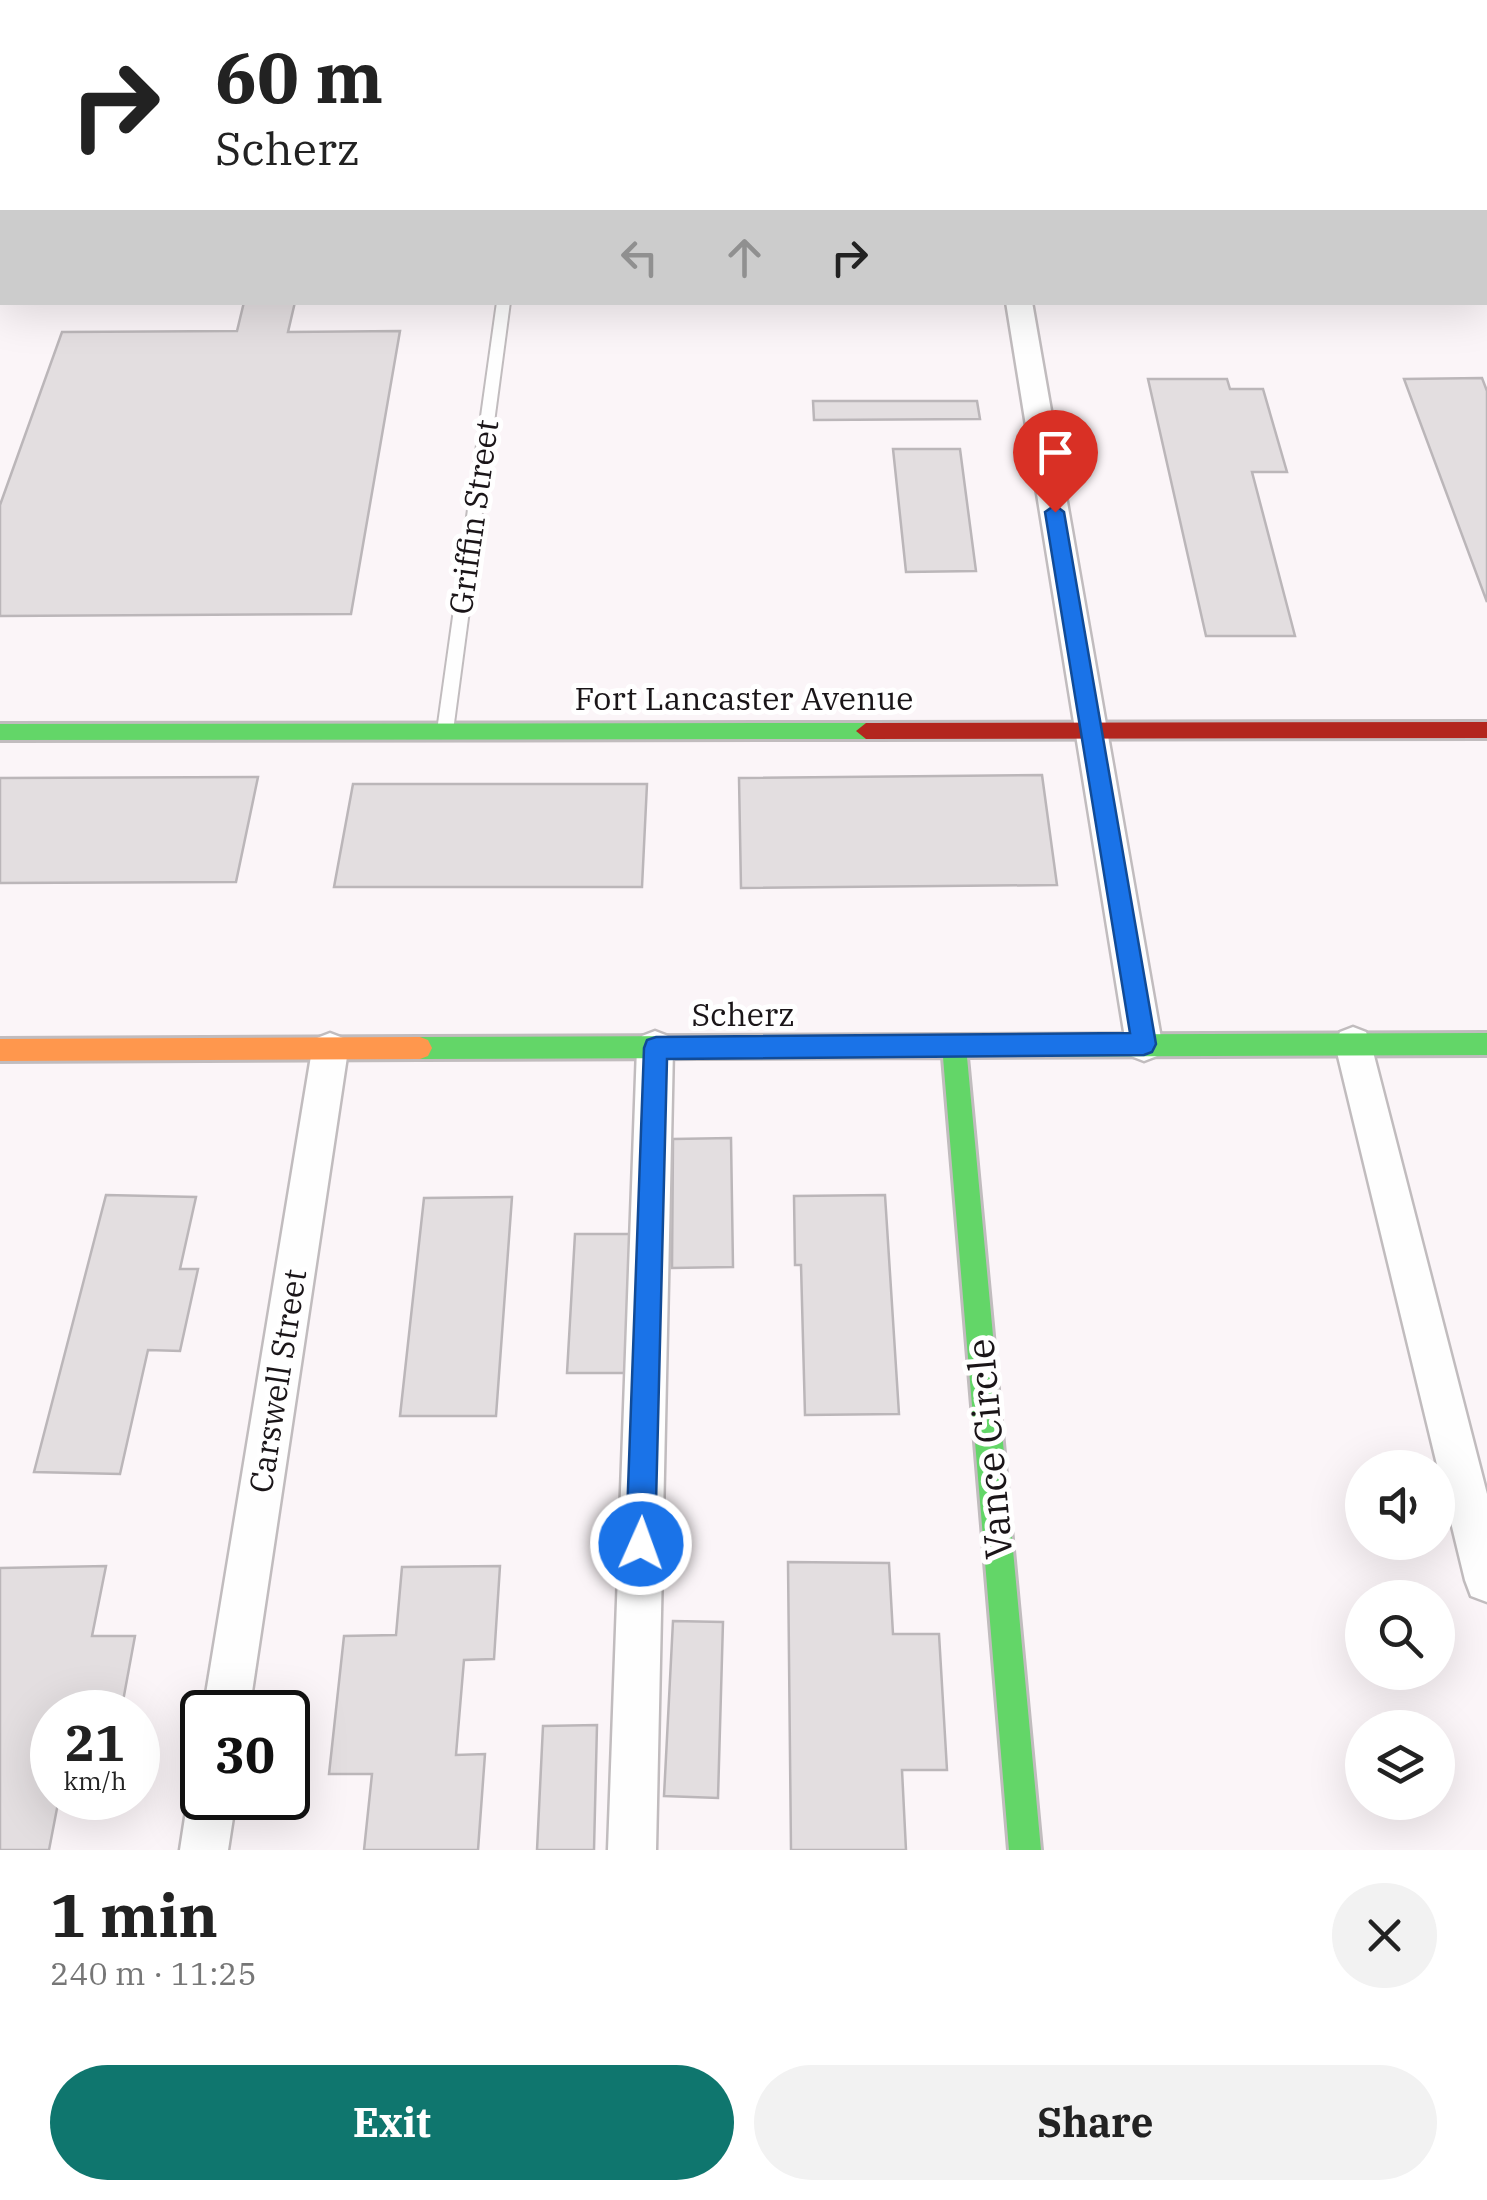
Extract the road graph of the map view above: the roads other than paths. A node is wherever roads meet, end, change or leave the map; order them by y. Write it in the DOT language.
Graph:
graph roads {
  1 [pos="504,305"];
  2 [pos="1020,305"];
  3 [pos="1487,730"];
  4 [pos="445,731"];
  5 [pos="0,732"];
  6 [pos="1093,732"];
  7 [pos="1144,1044"];
  8 [pos="1353,1044"];
  9 [pos="1487,1044"];
  10 [pos="954,1047"];
  11 [pos="656,1048"];
  12 [pos="0,1050"];
  13 [pos="330,1050"];
  14 [pos="1487,1580"];
  15 [pos="229,1690"];
  16 [pos="209,1820"];
  17 [pos="204,1850"];
  18 [pos="632,1850"];
  19 [pos="1025,1850"];
  1 -- 4 [label="lane, Griffin Street"];
  2 -- 6 [label="street"];
  3 -- 6 [label="street, Fort Lancaster Avenue"];
  4 -- 5 [label="street, Fort Lancaster Avenue"];
  4 -- 6 [label="street, Fort Lancaster Avenue"];
  6 -- 7 [label="street"];
  7 -- 8 [label="street, Scherz"];
  7 -- 10 [label="street, Scherz"];
  8 -- 9 [label="street, Scherz"];
  8 -- 14 [label="street"];
  10 -- 11 [label="street, Scherz"];
  10 -- 19 [label="street, Vance Circle"];
  11 -- 13 [label="street, Scherz"];
  11 -- 18 [label="street"];
  12 -- 13 [label="street, Scherz"];
  13 -- 15 [label="street, Carswell Street"];
  16 -- 17 [label="street"];
}
